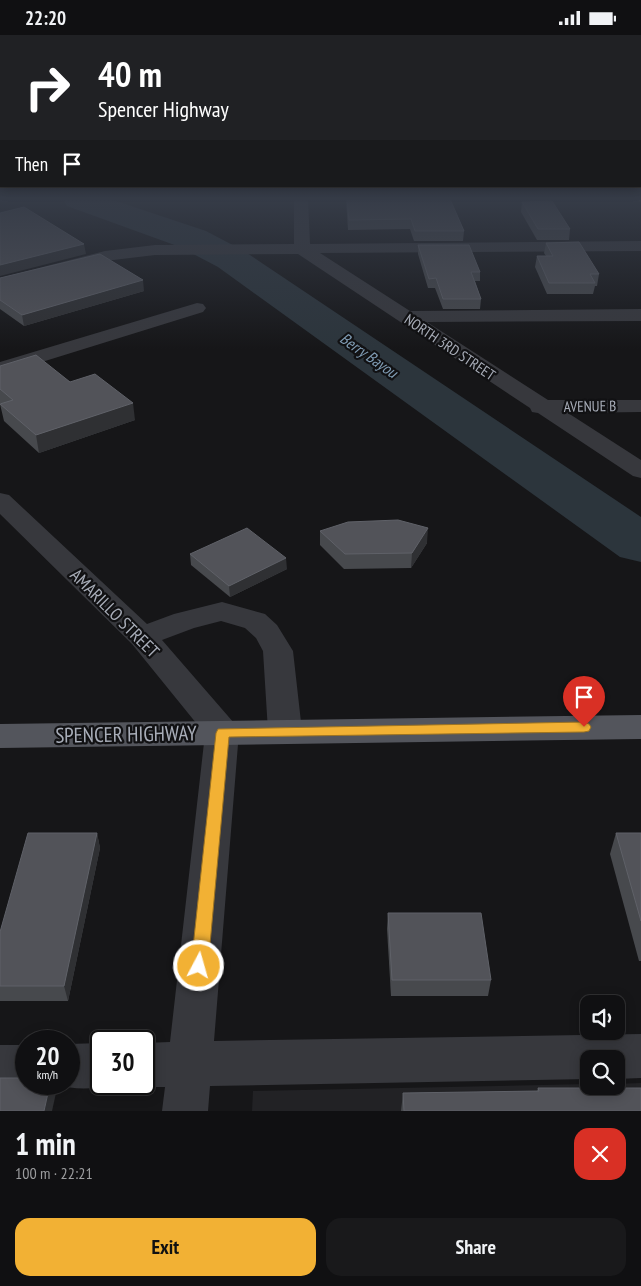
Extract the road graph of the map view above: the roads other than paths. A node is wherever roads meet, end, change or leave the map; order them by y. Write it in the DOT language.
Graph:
graph roads {
  1 [pos="257,249"];
  2 [pos="302,249"];
  3 [pos="0,283"];
  4 [pos="198,308"];
  5 [pos="641,315"];
  6 [pos="407,317"];
  7 [pos="0,369"];
  8 [pos="641,406"];
  9 [pos="540,407"];
  10 [pos="641,471"];
  11 [pos="0,500"];
  12 [pos="143,637"];
  13 [pos="641,727"];
  14 [pos="285,731"];
  15 [pos="222,733"];
  16 [pos="0,736"];
  17 [pos="641,1056"];
  18 [pos="190,1064"];
  19 [pos="155,1065"];
  20 [pos="0,1067"];
  21 [pos="15,1067"];
  22 [pos="185,1111"];
  1 -- 3 [label="street"];
  2 -- 6 [label="street, NORTH 3RD STREET"];
  4 -- 7 [label="street"];
  5 -- 6 [label="street"];
  6 -- 9 [label="street, NORTH 3RD STREET"];
  8 -- 9 [label="street, AVENUE B"];
  9 -- 10 [label="street, NORTH 3RD STREET"];
  11 -- 12 [label="street, AMARILLO STREET"];
  12 -- 14 [label="street"];
  12 -- 15 [label="street, AMARILLO STREET"];
  13 -- 14 [label="main road, SPENCER HIGHWAY"];
  14 -- 15 [label="main road, SPENCER HIGHWAY"];
  15 -- 16 [label="main road, SPENCER HIGHWAY"];
  15 -- 18 [label="street"];
  17 -- 18 [label="street"];
  18 -- 19 [label="street"];
  18 -- 22 [label="street"];
  20 -- 21 [label="street"];
}
